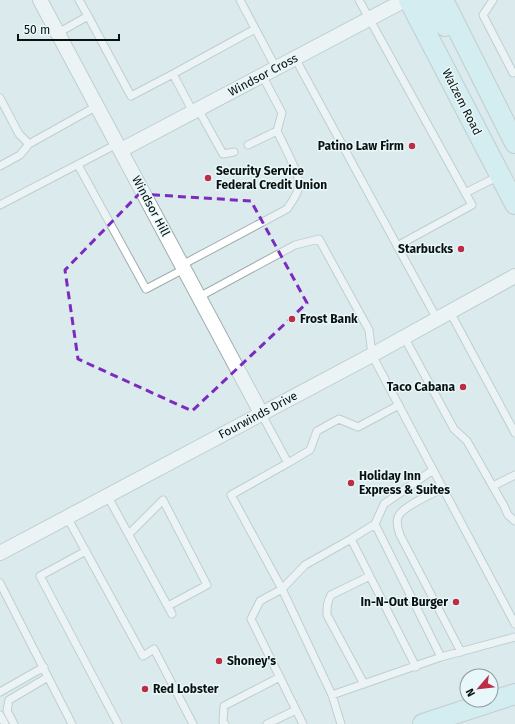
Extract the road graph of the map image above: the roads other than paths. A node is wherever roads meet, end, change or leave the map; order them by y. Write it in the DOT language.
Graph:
graph roads {
  1 [pos="40,0"];
  2 [pos="79,0"];
  3 [pos="240,0"];
  4 [pos="358,0"];
  5 [pos="405,0"];
  6 [pos="409,0"];
  7 [pos="427,0"];
  8 [pos="444,0"];
  9 [pos="493,0"];
  10 [pos="88,16"];
  11 [pos="368,19"];
  12 [pos="255,30"];
  13 [pos="58,33"];
  14 [pos="295,58"];
  15 [pos="276,68"];
  16 [pos="173,74"];
  17 [pos="514,74"];
  18 [pos="262,75"];
  19 [pos="486,83"];
  20 [pos="0,98"];
  21 [pos="97,106"];
  22 [pos="195,110"];
  23 [pos="277,131"];
  24 [pos="515,143"];
  25 [pos="29,144"];
  26 [pos="248,145"];
  27 [pos="119,147"];
  28 [pos="234,152"];
  29 [pos="78,165"];
  30 [pos="0,166"];
  31 [pos="500,175"];
  32 [pos="465,193"];
  33 [pos="515,204"];
  34 [pos="0,205"];
  35 [pos="397,246"];
  36 [pos="183,267"];
  37 [pos="515,276"];
  38 [pos="199,297"];
  39 [pos="450,312"];
  40 [pos="437,319"];
  41 [pos="404,337"];
  42 [pos="372,355"];
  43 [pos="399,405"];
  44 [pos="261,413"];
  45 [pos="515,433"];
  46 [pos="288,464"];
  47 [pos="433,470"];
  48 [pos="515,475"];
  49 [pos="493,486"];
  50 [pos="443,488"];
  51 [pos="107,495"];
  52 [pos="67,517"];
  53 [pos="515,521"];
  54 [pos="374,524"];
  55 [pos="128,534"];
  56 [pos="351,539"];
  57 [pos="1,550"];
  58 [pos="86,551"];
  59 [pos="370,576"];
  60 [pos="0,583"];
  61 [pos="282,589"];
  62 [pos="168,606"];
  63 [pos="172,614"];
  64 [pos="515,624"];
  65 [pos="515,638"];
  66 [pos="461,652"];
  67 [pos="441,658"];
  68 [pos="44,667"];
  69 [pos="416,667"];
  70 [pos="48,677"];
  71 [pos="280,677"];
  72 [pos="364,684"];
  73 [pos="0,692"];
  74 [pos="515,694"];
  75 [pos="332,695"];
  76 [pos="296,710"];
  77 [pos="0,715"];
  78 [pos="5,724"];
  79 [pos="14,724"];
  80 [pos="72,724"];
  81 [pos="118,724"];
  82 [pos="193,724"];
  83 [pos="225,724"];
  84 [pos="267,724"];
  85 [pos="303,724"];
  86 [pos="341,724"];
  87 [pos="423,724"];
  1 -- 13 [label="street, Windsor Hill"];
  2 -- 10 [label="lane"];
  3 -- 12 [label="lane"];
  4 -- 11 [label="lane"];
  5 -- 11 [label="street, Windsor Cross"];
  6 -- 31 [label="main road, Walzem Road"];
  7 -- 19 [label="main road"];
  8 -- 19 [label="main road"];
  9 -- 17 [label="lane"];
  10 -- 13 [label="lane"];
  10 -- 16 [label="lane"];
  11 -- 14 [label="street, Windsor Cross"];
  11 -- 32 [label="lane"];
  12 -- 15 [label="lane"];
  12 -- 16 [label="lane"];
  13 -- 21 [label="street, Windsor Hill"];
  14 -- 15 [label="street, Windsor Cross"];
  14 -- 35 [label="lane"];
  15 -- 18 [label="street, Windsor Cross"];
  16 -- 22 [label="lane"];
  18 -- 22 [label="street, Windsor Cross"];
  18 -- 23 [label="lane"];
  19 -- 24 [label="main road"];
  20 -- 25 [label="lane"];
  21 -- 25 [label="lane"];
  21 -- 27 [label="street, Windsor Hill"];
  22 -- 27 [label="street, Windsor Cross"];
  22 -- 28 [label="lane"];
  23 -- 26 [label="lane"];
  23 -- 36 [label="lane"];
  25 -- 30 [label="lane"];
  27 -- 29 [label="lane"];
  27 -- 36 [label="street, Windsor Hill"];
  29 -- 34 [label="lane"];
  29 -- 36 [label="lane"];
  31 -- 32 [label="lane"];
  31 -- 33 [label="main road, Walzem Road"];
  32 -- 35 [label="lane"];
  35 -- 40 [label="lane"];
  36 -- 38 [label="street, Windsor Hill"];
  37 -- 39 [label="street, Fourwinds Drive"];
  38 -- 42 [label="lane"];
  38 -- 44 [label="street, Windsor Hill"];
  39 -- 40 [label="street, Fourwinds Drive"];
  39 -- 45 [label="lane"];
  40 -- 41 [label="street, Fourwinds Drive"];
  41 -- 42 [label="street, Fourwinds Drive"];
  41 -- 49 [label="lane"];
  42 -- 43 [label="lane"];
  42 -- 44 [label="street, Fourwinds Drive"];
  43 -- 46 [label="lane"];
  43 -- 47 [label="lane"];
  44 -- 46 [label="lane"];
  44 -- 51 [label="street, Fourwinds Drive"];
  46 -- 61 [label="lane"];
  47 -- 50 [label="lane"];
  47 -- 54 [label="lane"];
  48 -- 49 [label="lane"];
  49 -- 53 [label="lane"];
  50 -- 64 [label="lane"];
  50 -- 66 [label="lane"];
  51 -- 52 [label="street, Fourwinds Drive"];
  51 -- 55 [label="lane"];
  52 -- 57 [label="street, Fourwinds Drive"];
  52 -- 58 [label="lane"];
  54 -- 56 [label="lane"];
  54 -- 67 [label="lane"];
  55 -- 62 [label="lane"];
  55 -- 62 [label="lane"];
  56 -- 59 [label="lane"];
  56 -- 61 [label="lane"];
  58 -- 81 [label="lane"];
  58 -- 82 [label="lane"];
  59 -- 69 [label="lane"];
  59 -- 72 [label="lane"];
  60 -- 68 [label="lane"];
  61 -- 71 [label="lane"];
  61 -- 75 [label="lane"];
  62 -- 63 [label="lane"];
  65 -- 66 [label="lane"];
  66 -- 67 [label="lane"];
  67 -- 69 [label="lane"];
  68 -- 70 [label="lane"];
  68 -- 73 [label="lane"];
  69 -- 72 [label="lane"];
  70 -- 79 [label="lane"];
  70 -- 80 [label="lane"];
  71 -- 76 [label="lane"];
  71 -- 83 [label="lane"];
  72 -- 75 [label="lane"];
  74 -- 87 [label="main road"];
  75 -- 86 [label="lane"];
  76 -- 84 [label="lane"];
  76 -- 85 [label="lane"];
  77 -- 78 [label="lane"];
}
